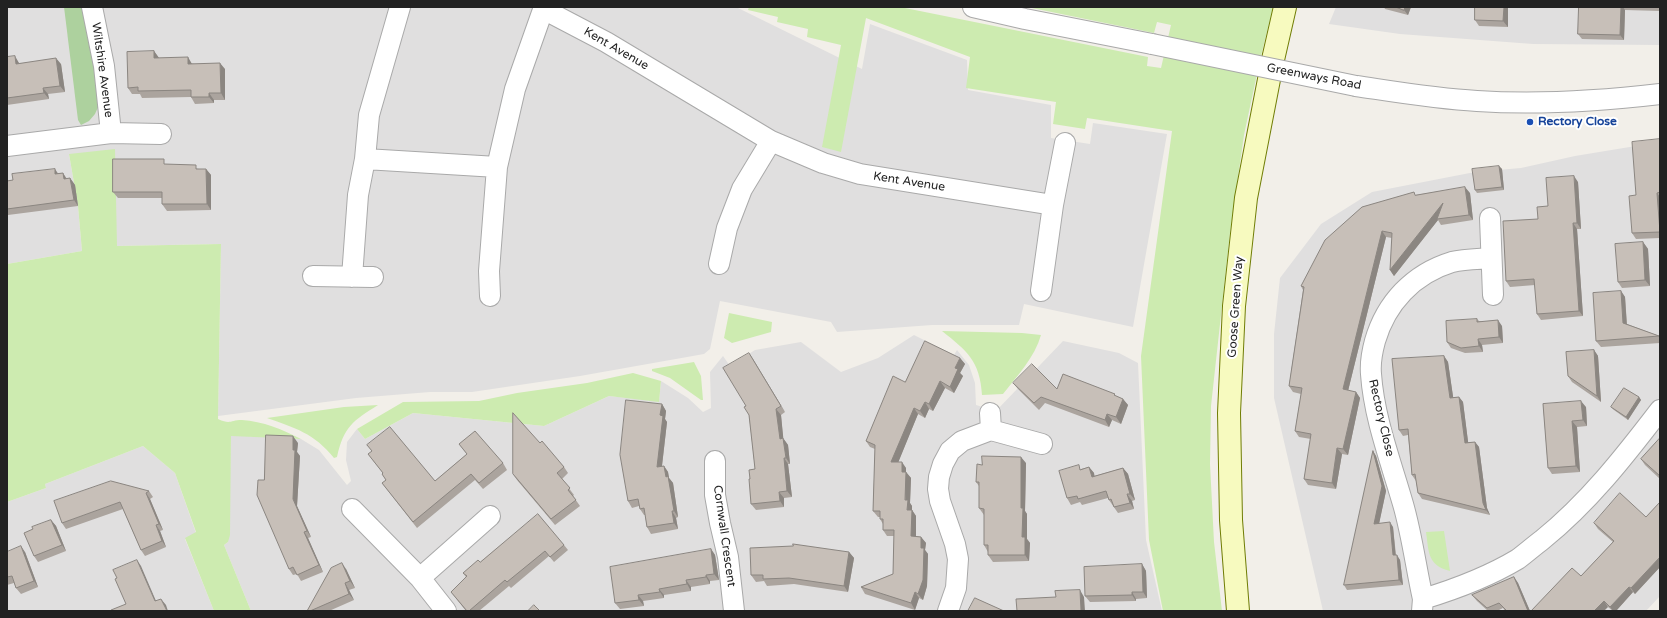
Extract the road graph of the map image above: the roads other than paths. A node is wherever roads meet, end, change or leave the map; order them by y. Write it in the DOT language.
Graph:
graph roads {
  1 [pos="92,7"];
  2 [pos="400,7"];
  3 [pos="973,7"];
  4 [pos="1286,7"];
  5 [pos="544,8"];
  6 [pos="1660,94"];
  7 [pos="111,133"];
  8 [pos="161,134"];
  9 [pos="771,141"];
  10 [pos="1065,143"];
  11 [pos="7,146"];
  12 [pos="365,159"];
  13 [pos="497,167"];
  14 [pos="1053,205"];
  15 [pos="1490,218"];
  16 [pos="1491,258"];
  17 [pos="719,264"];
  18 [pos="313,276"];
  19 [pos="352,277"];
  20 [pos="373,277"];
  21 [pos="1041,291"];
  22 [pos="1493,294"];
  23 [pos="490,296"];
  24 [pos="1660,410"];
  25 [pos="1042,444"];
  26 [pos="716,461"];
  27 [pos="352,509"];
  28 [pos="490,516"];
  29 [pos="420,578"];
  30 [pos="1423,605"];
  31 [pos="446,611"];
  32 [pos="734,611"];
  33 [pos="948,611"];
  34 [pos="1238,611"];
  1 -- 7 [label="street, Wiltshire Avenue"];
  2 -- 12 [label="street"];
  3 -- 6 [label="street, Greenways Road, bridge"];
  4 -- 34 [label="main road, Goose Green Way"];
  5 -- 9 [label="street, Kent Avenue"];
  5 -- 13 [label="street, Kent Avenue"];
  7 -- 8 [label="street, Wiltshire Avenue"];
  7 -- 11 [label="street, Wiltshire Avenue"];
  9 -- 14 [label="street, Kent Avenue"];
  9 -- 17 [label="street"];
  10 -- 14 [label="street"];
  12 -- 13 [label="street"];
  12 -- 19 [label="street"];
  13 -- 23 [label="street, Kent Avenue"];
  14 -- 21 [label="street"];
  15 -- 16 [label="street"];
  16 -- 22 [label="street"];
  16 -- 30 [label="street, Rectory Close"];
  18 -- 19 [label="street"];
  19 -- 20 [label="street"];
  24 -- 30 [label="street, Rectory Close"];
  25 -- 33 [label="street"];
  26 -- 32 [label="street, Cornwall Crescent"];
  27 -- 29 [label="street"];
  28 -- 29 [label="street"];
  29 -- 31 [label="street"];
}
